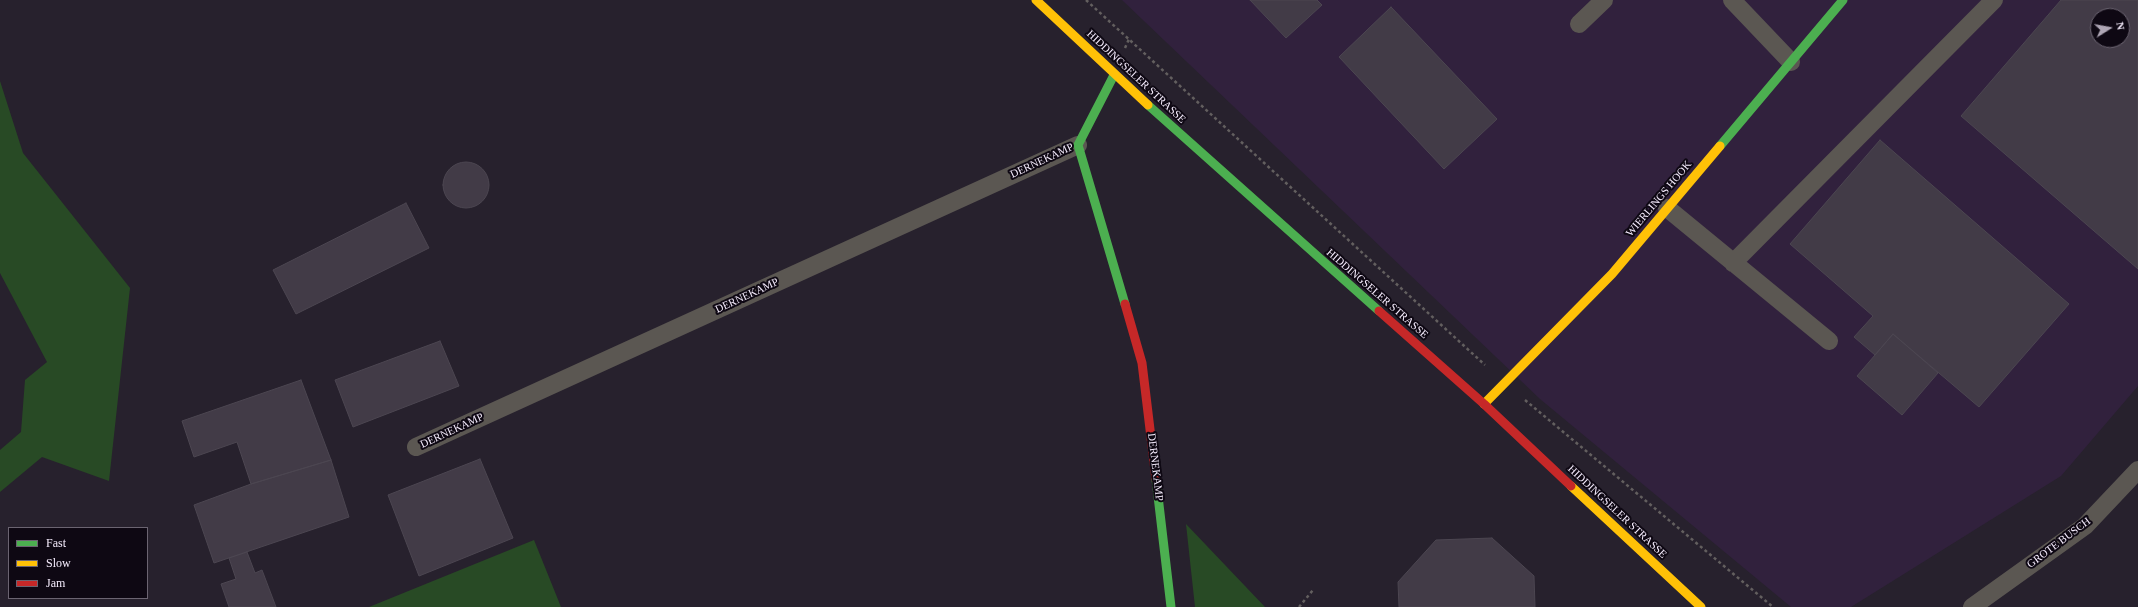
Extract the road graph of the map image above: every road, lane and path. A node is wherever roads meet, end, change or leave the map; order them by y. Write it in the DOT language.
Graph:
graph roads {
  1 [pos="1036,0"];
  2 [pos="1086,0"];
  3 [pos="1604,0"];
  4 [pos="1732,0"];
  5 [pos="1843,0"];
  6 [pos="1994,0"];
  7 [pos="1579,24"];
  8 [pos="1791,62"];
  9 [pos="1114,75"];
  10 [pos="1078,145"];
  11 [pos="1667,208"];
  12 [pos="1733,263"];
  13 [pos="1829,341"];
  14 [pos="1504,382"];
  15 [pos="1484,404"];
  16 [pos="416,447"];
  17 [pos="2138,470"];
  18 [pos="1313,590"];
  19 [pos="1171,607"];
  20 [pos="1299,607"];
  21 [pos="1701,607"];
  22 [pos="1774,607"];
  23 [pos="1972,607"];
  1 -- 9 [label="street, HIDDINGSELER STRASSE"];
  2 -- 14 [label="path"];
  3 -- 7 [label="lane"];
  4 -- 8 [label="lane"];
  5 -- 8 [label="street, WIERLINGS HOOK"];
  6 -- 12 [label="lane"];
  8 -- 11 [label="street, WIERLINGS HOOK"];
  9 -- 10 [label="street, DERNEKAMP"];
  9 -- 15 [label="street, HIDDINGSELER STRASSE"];
  10 -- 16 [label="lane, DERNEKAMP"];
  10 -- 19 [label="street, DERNEKAMP"];
  11 -- 12 [label="lane"];
  11 -- 14 [label="street, WIERLINGS HOOK"];
  12 -- 13 [label="lane"];
  14 -- 15 [label="street, WIERLINGS HOOK"];
  14 -- 22 [label="path"];
  15 -- 21 [label="street, HIDDINGSELER STRASSE"];
  17 -- 23 [label="lane, GROTE BUSCH"];
  18 -- 20 [label="path"];
}
